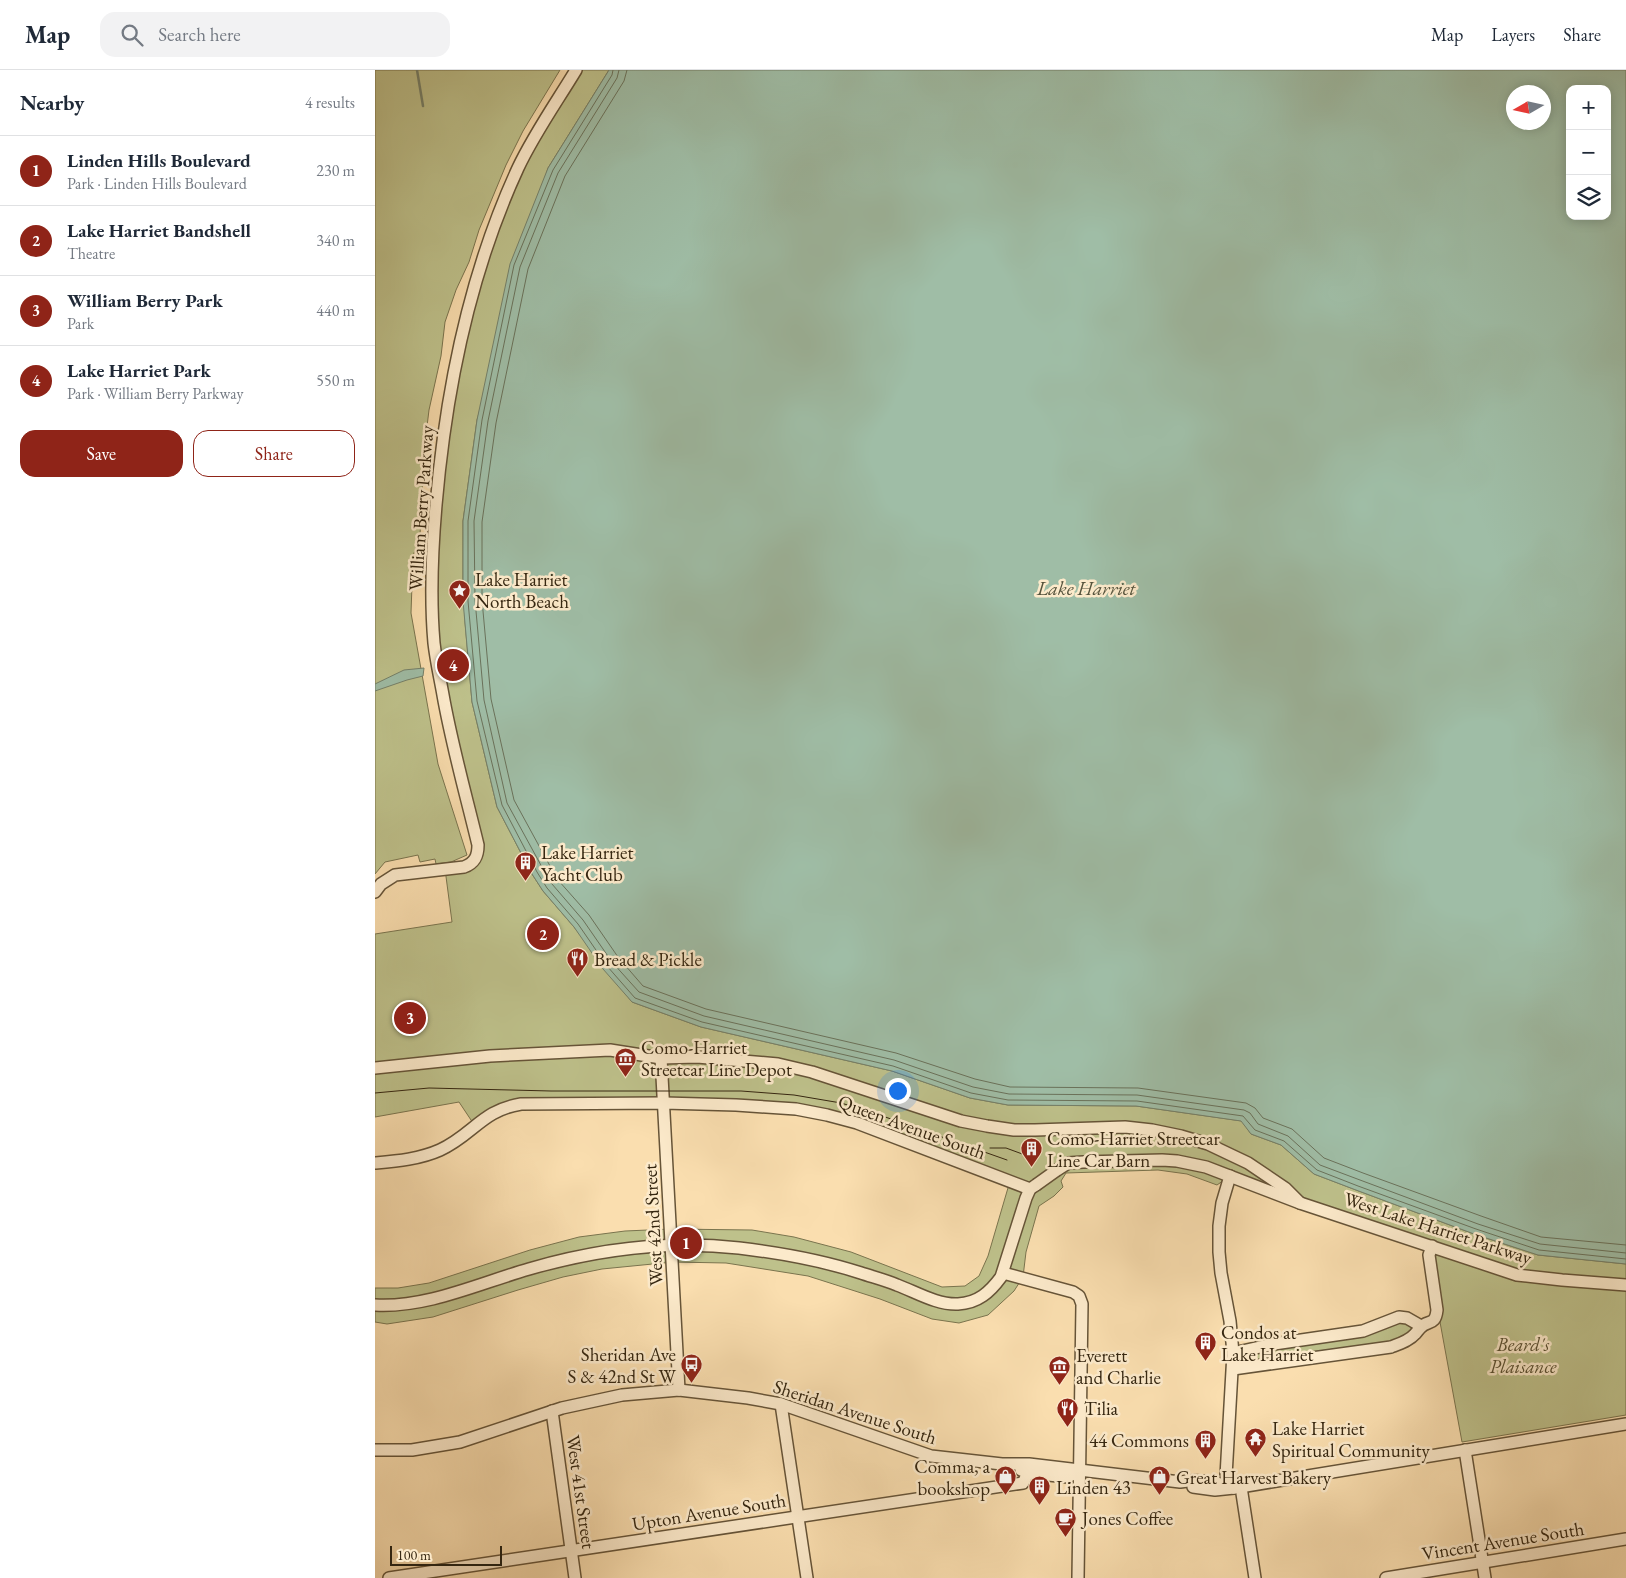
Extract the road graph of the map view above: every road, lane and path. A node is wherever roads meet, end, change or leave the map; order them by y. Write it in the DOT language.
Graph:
graph roads {
  1 [pos="576,70"];
  2 [pos="375,892"];
  3 [pos="661,1058"];
  4 [pos="375,1068"];
  5 [pos="664,1103"];
  6 [pos="375,1164"];
  7 [pos="1230,1176"];
  8 [pos="1033,1187"];
  9 [pos="1300,1203"];
  10 [pos="672,1245"];
  11 [pos="1433,1246"];
  12 [pos="1003,1273"];
  13 [pos="1626,1284"];
  14 [pos="375,1305"];
  15 [pos="1421,1326"];
  16 [pos="1233,1353"];
  17 [pos="1233,1369"];
  18 [pos="679,1390"];
  19 [pos="781,1404"];
  20 [pos="552,1411"];
  21 [pos="1626,1424"];
  22 [pos="375,1450"];
  23 [pos="1465,1450"];
  24 [pos="1002,1464"];
  25 [pos="1079,1471"];
  26 [pos="1028,1473"];
  27 [pos="1237,1487"];
  28 [pos="797,1516"];
  29 [pos="1626,1539"];
  30 [pos="571,1550"];
  31 [pos="1482,1562"];
  32 [pos="389,1578"];
  33 [pos="575,1578"];
  34 [pos="807,1578"];
  35 [pos="1077,1578"];
  36 [pos="1255,1578"];
  37 [pos="1386,1578"];
  38 [pos="1485,1578"];
  1 -- 2 [label="street, William Berry Parkway"];
  3 -- 4 [label="street, West Lake Harriet Parkway"];
  3 -- 5 [label="street, West 42nd Street"];
  3 -- 9 [label="street, West Lake Harriet Parkway"];
  5 -- 6 [label="street, Queen Avenue South"];
  5 -- 8 [label="street, Queen Avenue South"];
  5 -- 10 [label="street, West 42nd Street"];
  7 -- 8 [label="street, West Lake Harriet Parkway, bridge"];
  7 -- 9 [label="street, West Lake Harriet Parkway"];
  7 -- 16 [label="street"];
  8 -- 12 [label="street"];
  9 -- 11 [label="street, West Lake Harriet Parkway"];
  10 -- 12 [label="street"];
  10 -- 14 [label="street"];
  10 -- 18 [label="street, West 42nd Street"];
  11 -- 13 [label="street, West Lake Harriet Parkway"];
  11 -- 15 [label="street"];
  12 -- 25 [label="street"];
  15 -- 16 [label="street"];
  15 -- 17 [label="street"];
  16 -- 17 [label="street"];
  17 -- 27 [label="street"];
  18 -- 19 [label="street, Sheridan Avenue South"];
  18 -- 20 [label="street, Sheridan Avenue South"];
  19 -- 24 [label="street, Sheridan Avenue South"];
  19 -- 28 [label="street"];
  20 -- 22 [label="street, Sheridan Avenue South"];
  20 -- 30 [label="street, West 41st Street"];
  21 -- 23 [label="street"];
  23 -- 27 [label="street"];
  23 -- 31 [label="street"];
  24 -- 25 [label="street, Sheridan Avenue South"];
  24 -- 26 [label="street, Sheridan Avenue South"];
  25 -- 26 [label="street, Sheridan Avenue South"];
  25 -- 27 [label="street"];
  25 -- 35 [label="street"];
  26 -- 28 [label="street, Upton Avenue South"];
  27 -- 36 [label="street"];
  28 -- 30 [label="street, Upton Avenue South"];
  28 -- 34 [label="street"];
  29 -- 31 [label="street, Vincent Avenue South"];
  30 -- 32 [label="street, Upton Avenue South"];
  30 -- 33 [label="street, West 41st Street"];
  31 -- 37 [label="street, Vincent Avenue South"];
  31 -- 38 [label="street"];
}
